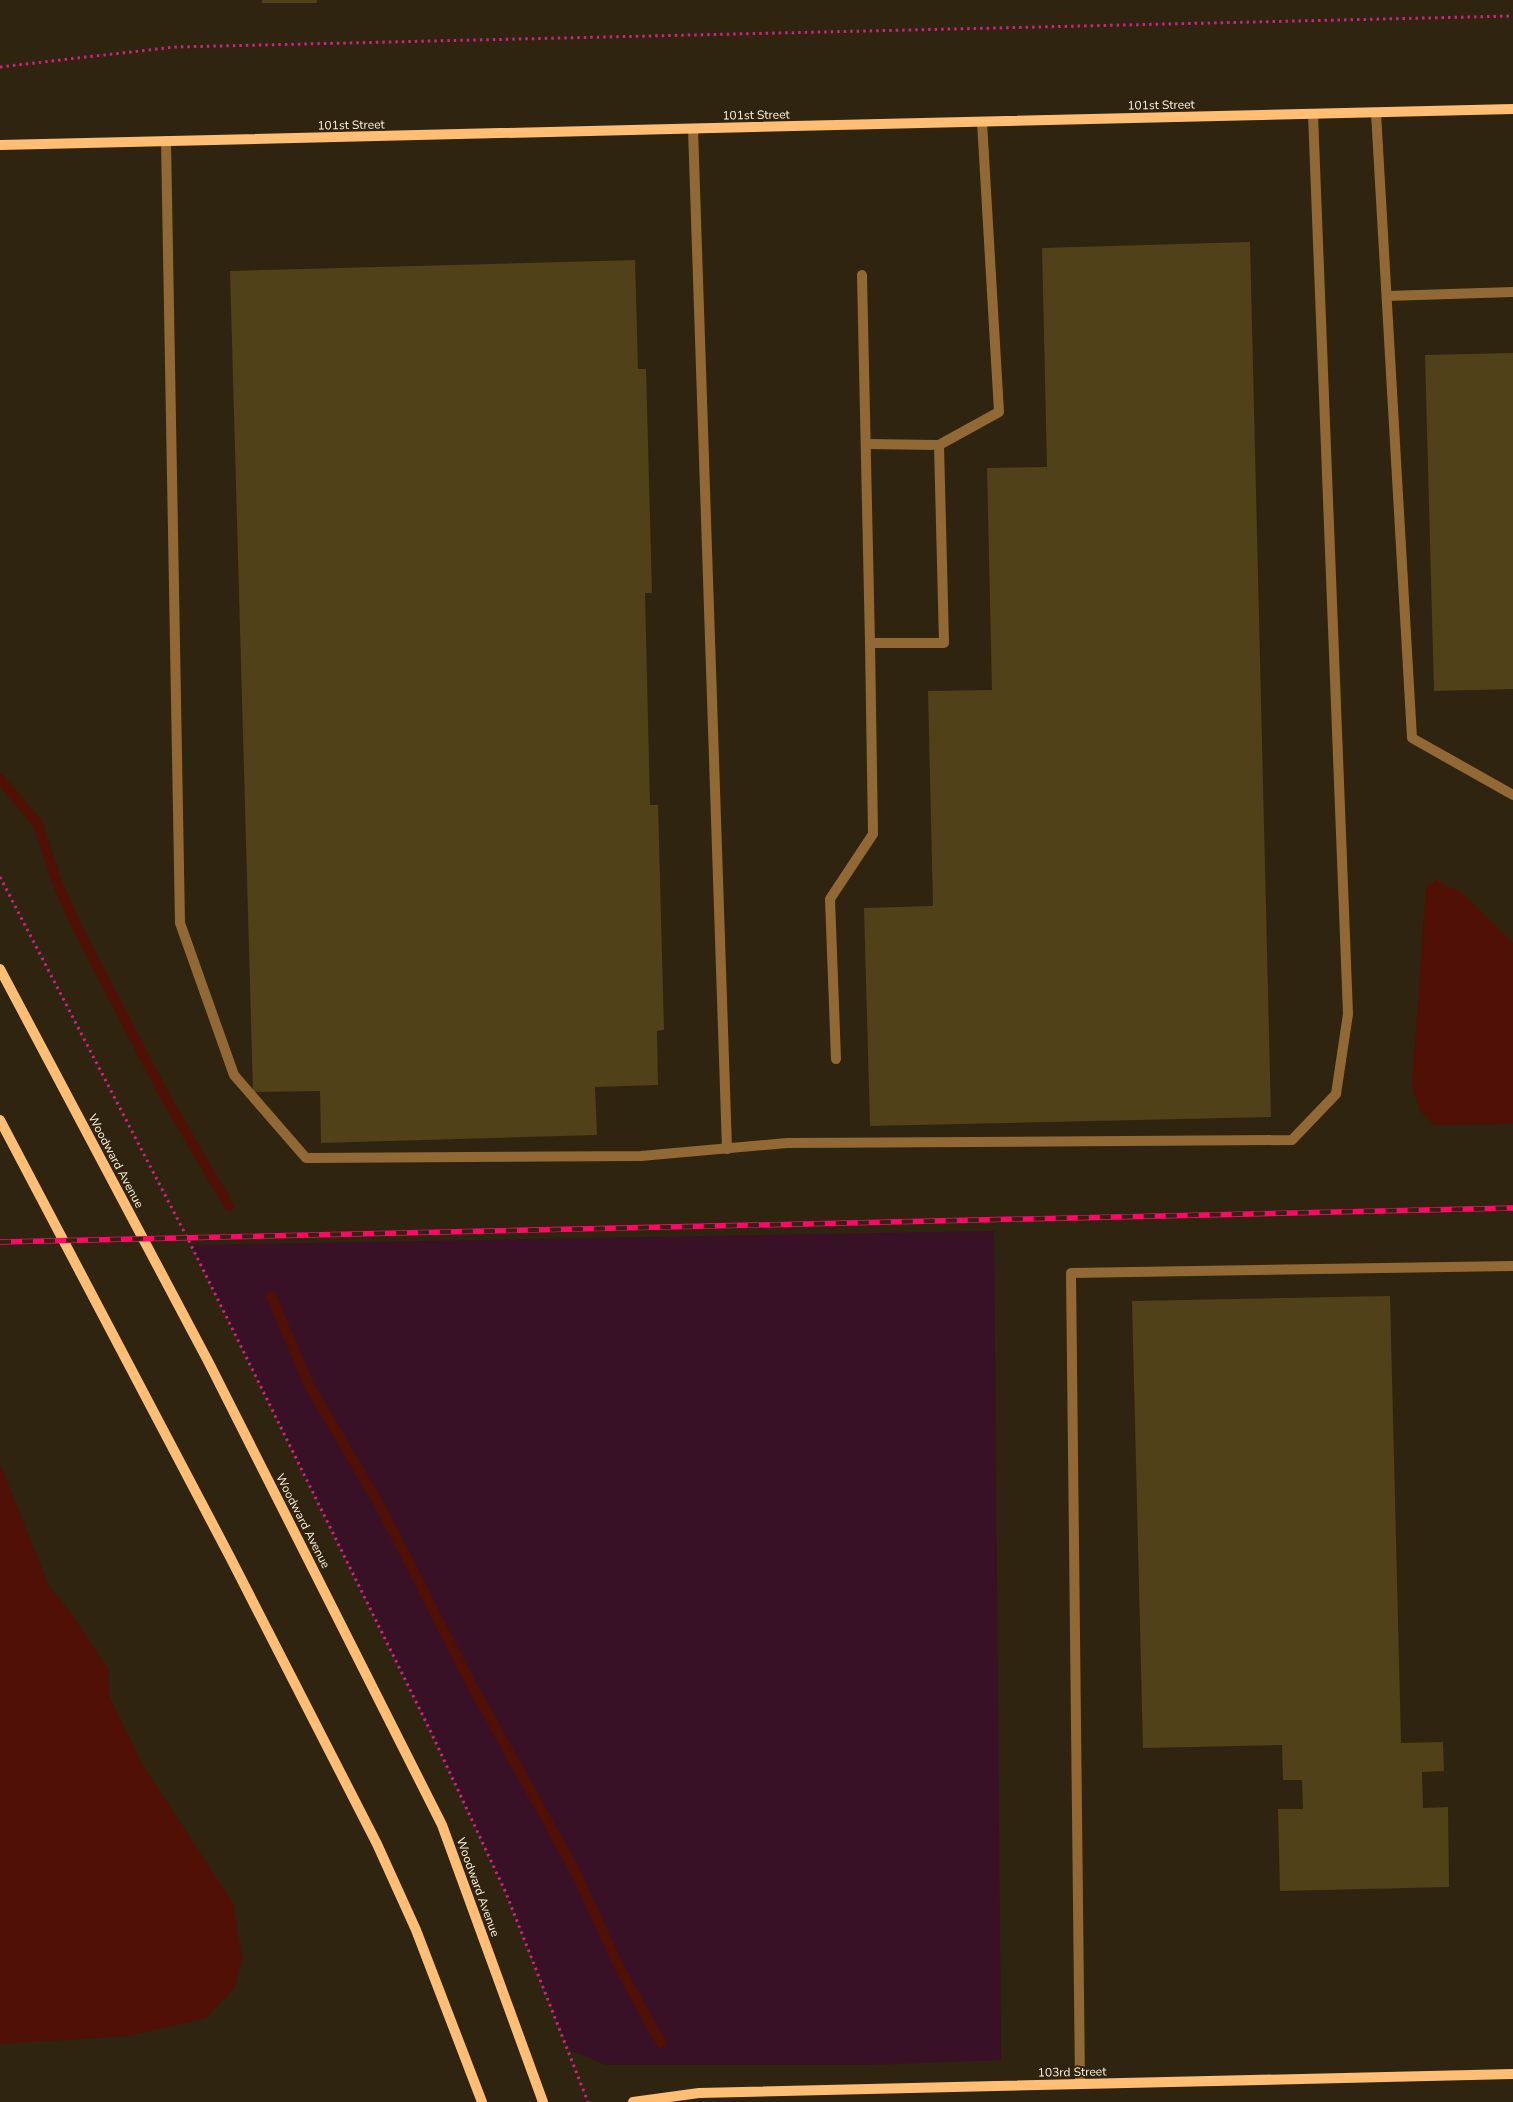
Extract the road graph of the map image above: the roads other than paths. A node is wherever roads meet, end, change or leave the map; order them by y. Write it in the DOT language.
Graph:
graph roads {
  1 [pos="1513,110"];
  2 [pos="1376,113"];
  3 [pos="1314,114"];
  4 [pos="982,122"];
  5 [pos="693,129"];
  6 [pos="166,141"];
  7 [pos="0,145"];
  8 [pos="862,275"];
  9 [pos="1513,292"];
  10 [pos="1386,296"];
  11 [pos="866,444"];
  12 [pos="939,446"];
  13 [pos="870,643"];
  14 [pos="1513,795"];
  15 [pos="0,969"];
  16 [pos="836,1059"];
  17 [pos="0,1120"];
  18 [pos="728,1149"];
  19 [pos="1513,1266"];
  20 [pos="1513,2074"];
  21 [pos="1080,2084"];
  22 [pos="482,2102"];
  23 [pos="543,2102"];
  24 [pos="633,2102"];
  1 -- 2 [label="street, 101st Street"];
  2 -- 3 [label="street, 101st Street"];
  2 -- 10 [label="lane"];
  3 -- 4 [label="street, 101st Street"];
  3 -- 18 [label="lane"];
  4 -- 5 [label="street, 101st Street"];
  4 -- 12 [label="lane"];
  5 -- 6 [label="street, 101st Street"];
  5 -- 18 [label="lane"];
  6 -- 7 [label="street, 101st Street"];
  6 -- 18 [label="lane"];
  8 -- 11 [label="lane"];
  9 -- 10 [label="lane"];
  10 -- 14 [label="lane"];
  11 -- 12 [label="lane"];
  11 -- 13 [label="lane"];
  12 -- 13 [label="lane"];
  13 -- 16 [label="lane"];
  15 -- 23 [label="street, Woodward Avenue"];
  17 -- 22 [label="street"];
  19 -- 21 [label="lane"];
  20 -- 21 [label="street, 103rd Street"];
  21 -- 24 [label="street, 103rd Street"];
}
